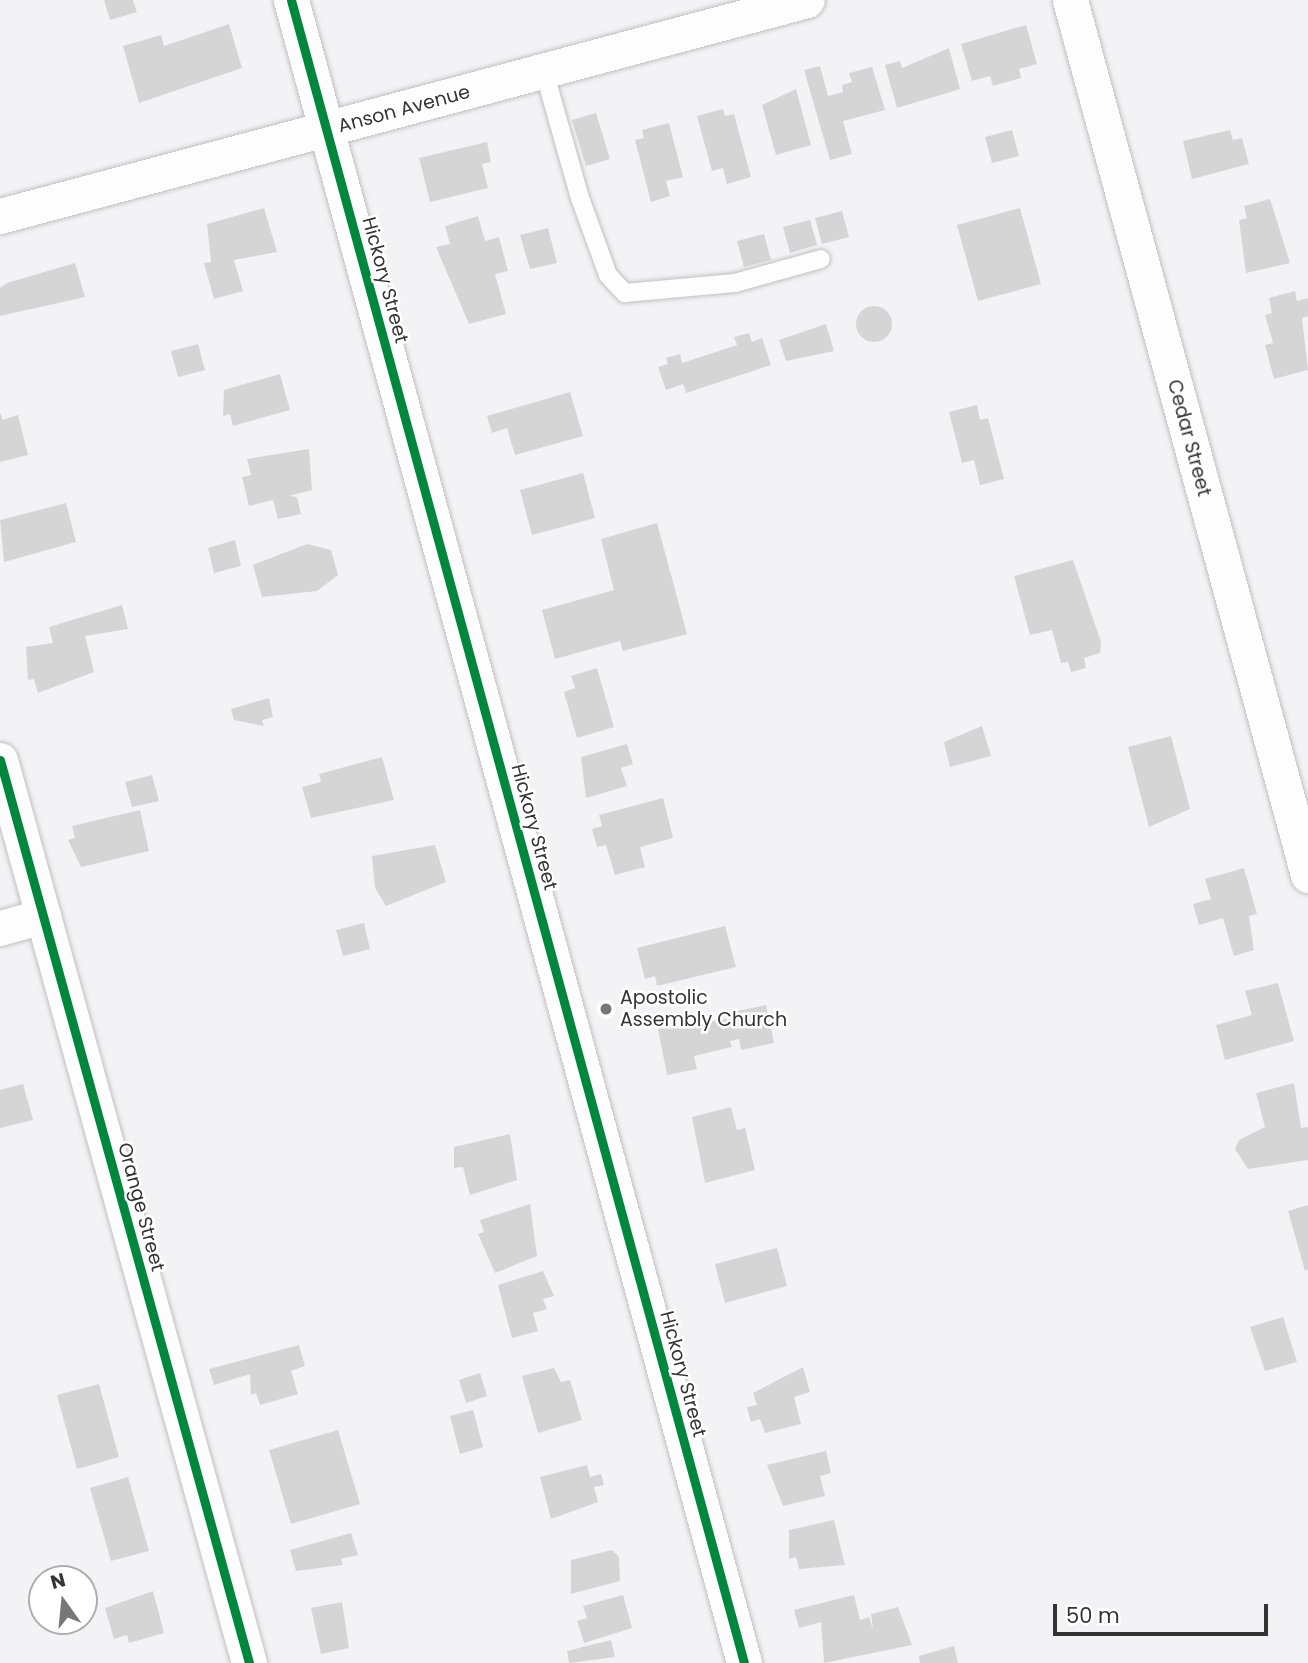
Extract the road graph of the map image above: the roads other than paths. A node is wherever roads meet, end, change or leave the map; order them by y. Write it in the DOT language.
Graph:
graph roads {
  1 [pos="291,0"];
  2 [pos="807,0"];
  3 [pos="1070,0"];
  4 [pos="544,71"];
  5 [pos="326,130"];
  6 [pos="0,216"];
  7 [pos="821,259"];
  8 [pos="0,760"];
  9 [pos="1308,875"];
  10 [pos="43,916"];
  11 [pos="0,928"];
  12 [pos="249,1663"];
  13 [pos="744,1663"];
  1 -- 5 [label="street, Hickory Street"];
  2 -- 4 [label="street, Anson Avenue"];
  3 -- 9 [label="street, Cedar Street"];
  4 -- 5 [label="street, Anson Avenue"];
  4 -- 7 [label="lane"];
  5 -- 6 [label="street, Anson Avenue"];
  5 -- 13 [label="street, Hickory Street"];
  8 -- 10 [label="street, Orange Street"];
  10 -- 11 [label="street"];
  10 -- 12 [label="street, Orange Street"];
}
